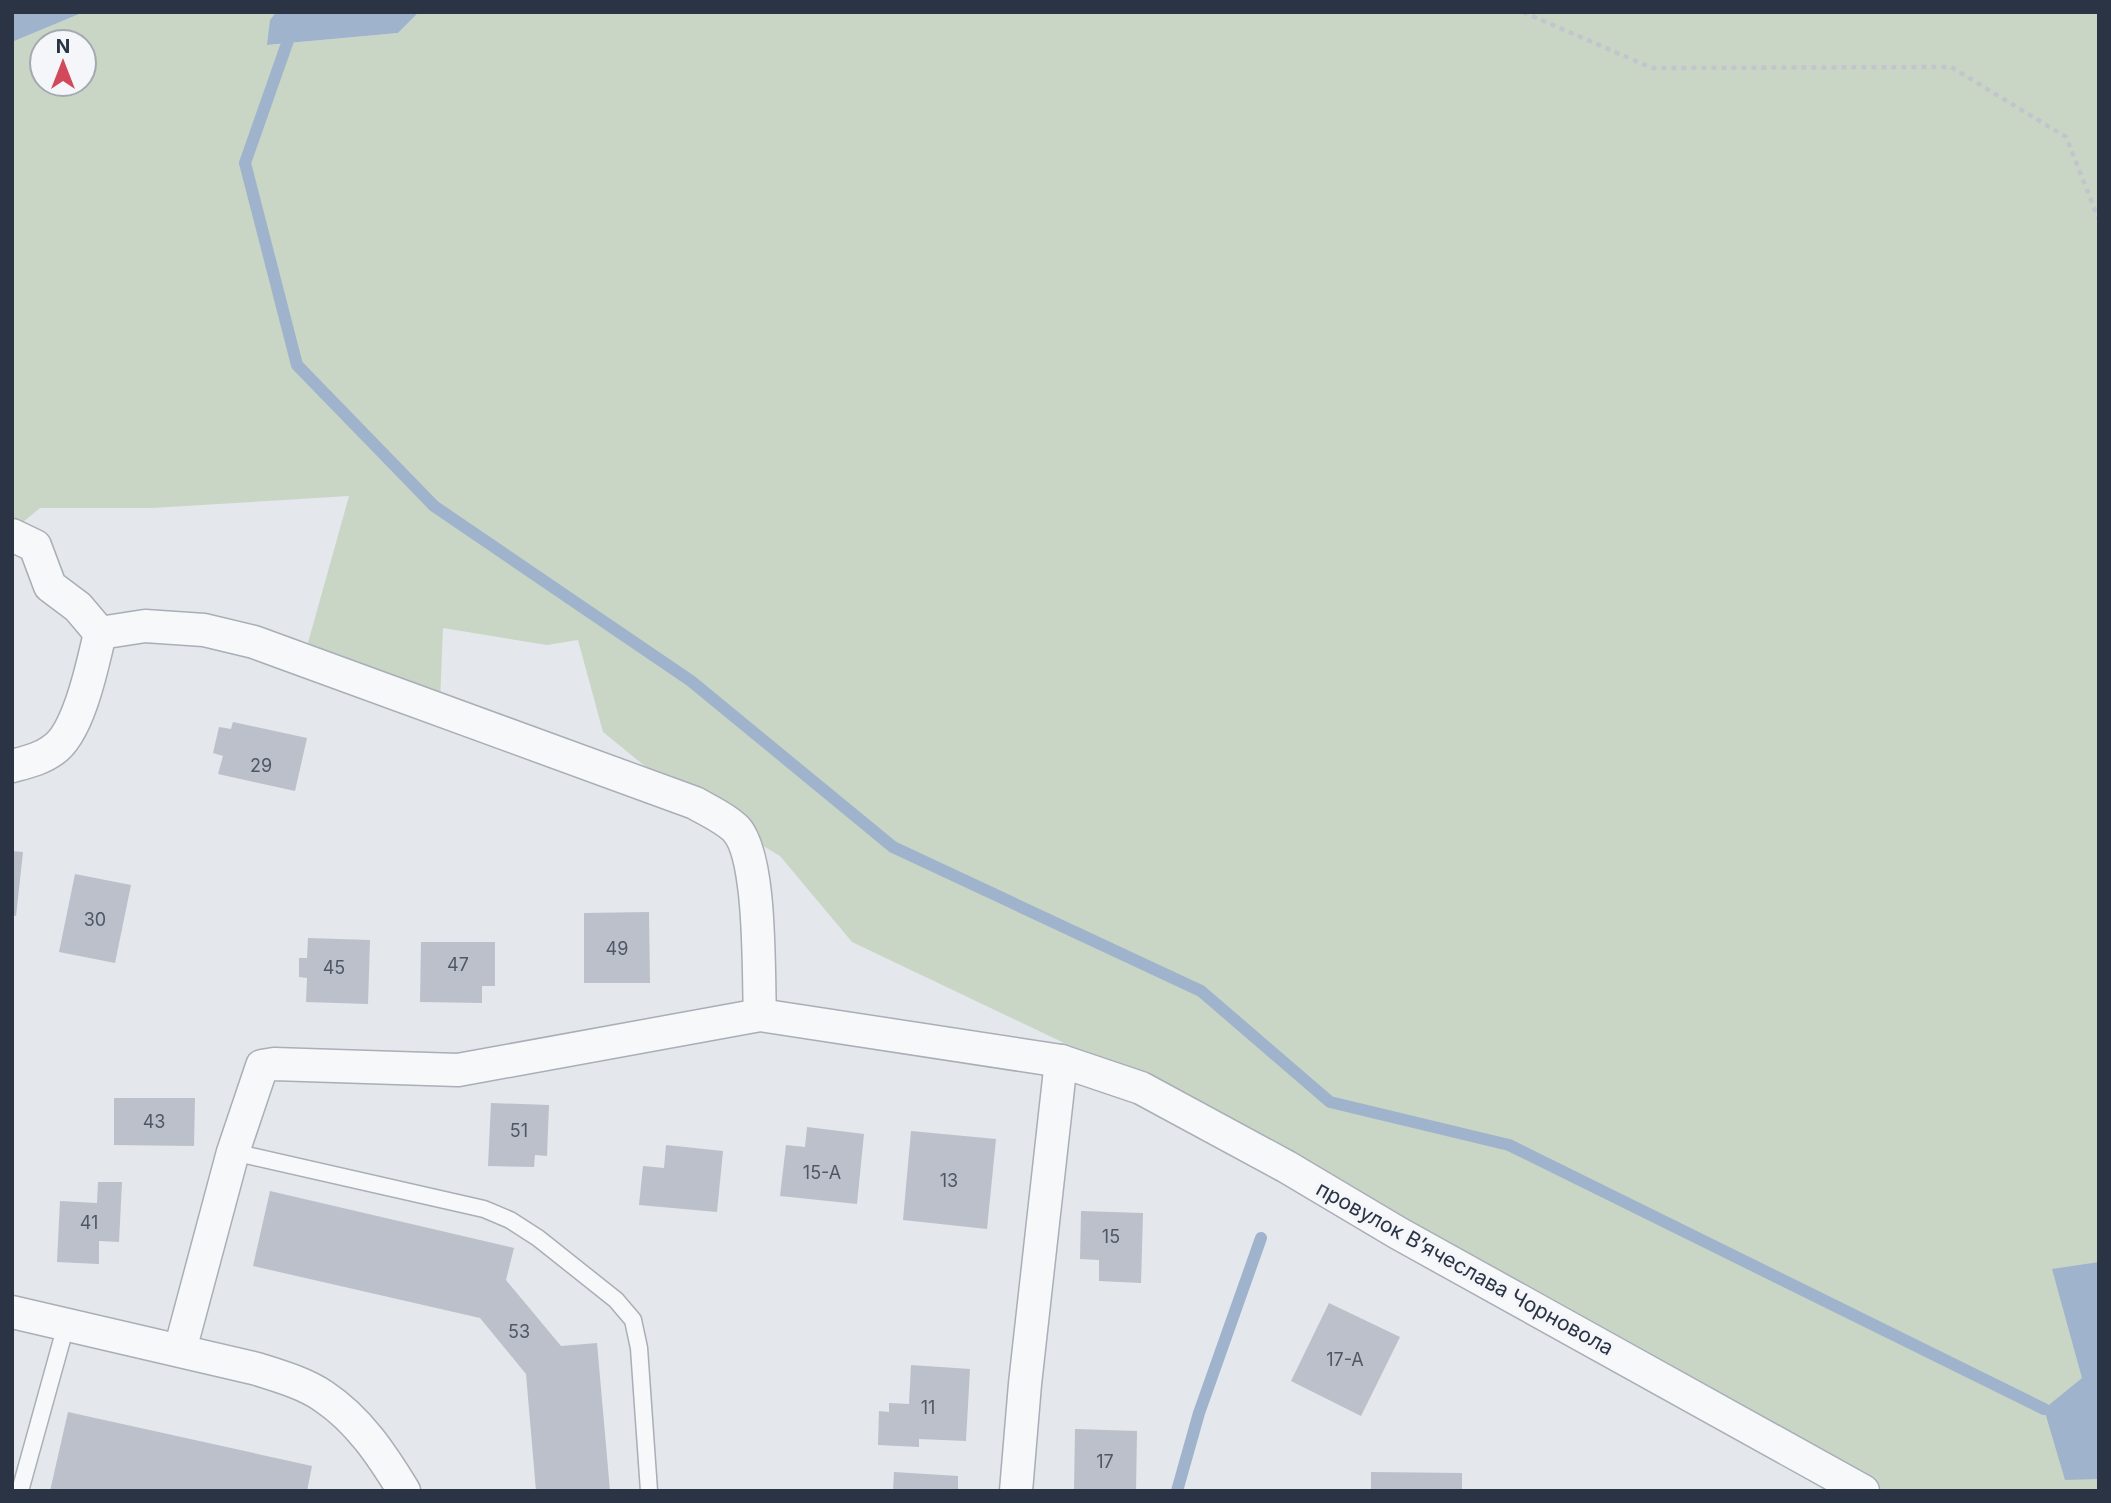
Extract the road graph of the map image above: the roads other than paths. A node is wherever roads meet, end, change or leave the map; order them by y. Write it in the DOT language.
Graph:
graph roads {
  1 [pos="12,535"];
  2 [pos="100,633"];
  3 [pos="12,766"];
  4 [pos="760,1015"];
  5 [pos="1061,1061"];
  6 [pos="233,1152"];
  7 [pos="12,1312"];
  8 [pos="66,1325"];
  9 [pos="180,1350"];
  10 [pos="20,1491"];
  11 [pos="404,1491"];
  12 [pos="649,1491"];
  13 [pos="1016,1491"];
  14 [pos="1863,1491"];
  1 -- 2 [label="street"];
  2 -- 3 [label="street"];
  2 -- 4 [label="street"];
  4 -- 5 [label="street, провулок Вʼячеслава Чорновола"];
  4 -- 6 [label="street, провулок Вʼячеслава Чорновола"];
  5 -- 13 [label="street"];
  5 -- 14 [label="street, провулок Вʼячеслава Чорновола"];
  6 -- 9 [label="street"];
  6 -- 12 [label="lane"];
  7 -- 8 [label="street"];
  8 -- 9 [label="street"];
  8 -- 10 [label="lane"];
  9 -- 11 [label="street"];
}
